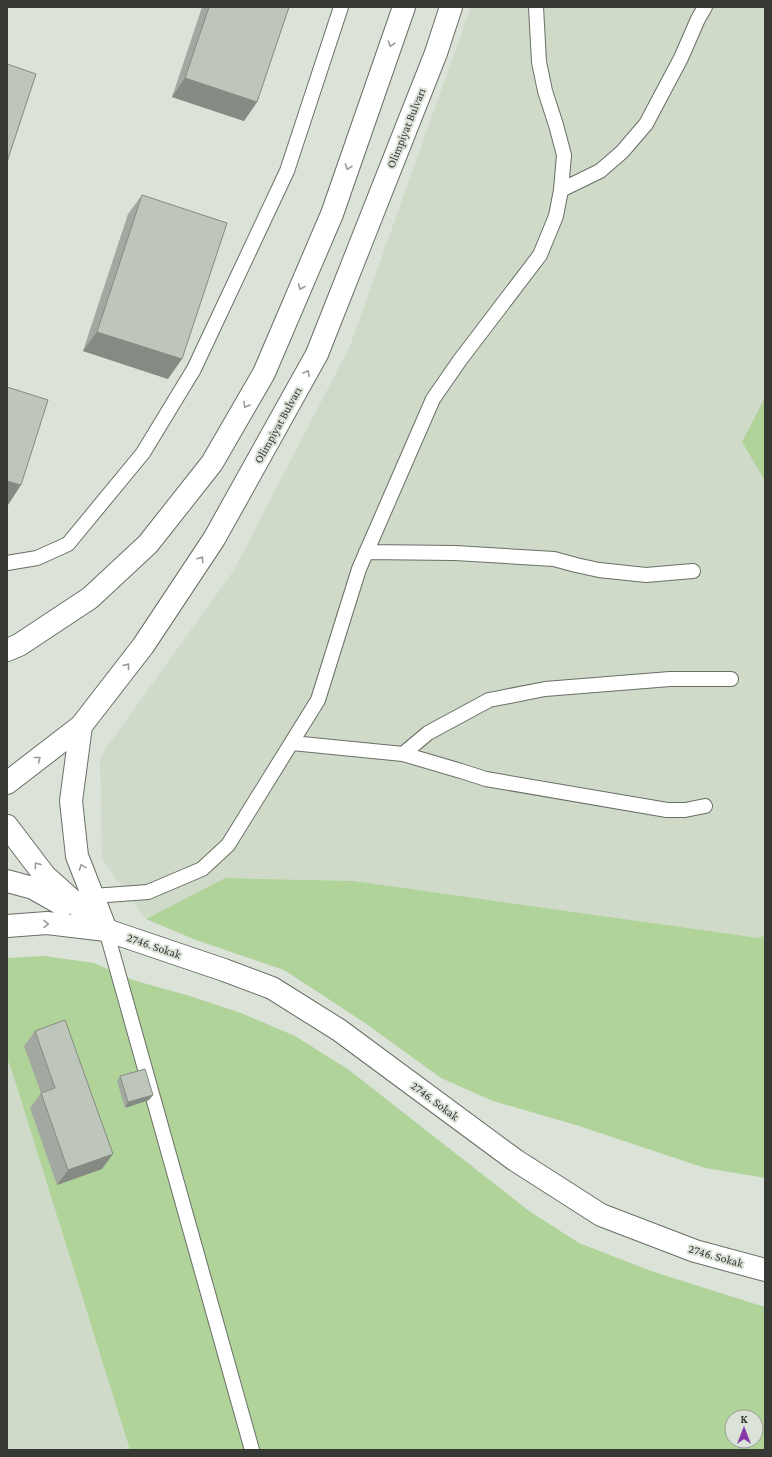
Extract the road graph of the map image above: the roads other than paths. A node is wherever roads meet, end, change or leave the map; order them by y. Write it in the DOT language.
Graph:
graph roads {
  1 [pos="341,7"];
  2 [pos="404,7"];
  3 [pos="451,7"];
  4 [pos="536,7"];
  5 [pos="705,7"];
  6 [pos="561,190"];
  7 [pos="366,552"];
  8 [pos="7,563"];
  9 [pos="693,572"];
  10 [pos="7,650"];
  11 [pos="731,679"];
  12 [pos="80,726"];
  13 [pos="292,743"];
  14 [pos="403,754"];
  15 [pos="7,783"];
  16 [pos="705,806"];
  17 [pos="7,826"];
  18 [pos="7,881"];
  19 [pos="93,896"];
  20 [pos="7,926"];
  21 [pos="106,930"];
  22 [pos="765,1270"];
  23 [pos="252,1450"];
  1 -- 8 [label="lane"];
  2 -- 10 [label="main road, one-way"];
  12 -- 3 [label="main road, Olimpiyat Bulvarı, one-way"];
  4 -- 6 [label="lane"];
  5 -- 6 [label="lane"];
  6 -- 7 [label="lane"];
  7 -- 9 [label="lane"];
  7 -- 13 [label="lane"];
  11 -- 14 [label="lane"];
  15 -- 12 [label="main road, Olimpiyat Bulvarı, one-way"];
  19 -- 12 [label="main road, one-way"];
  13 -- 14 [label="lane"];
  13 -- 19 [label="lane"];
  14 -- 16 [label="lane"];
  21 -- 17 [label="main road, one-way"];
  18 -- 21 [label="main road"];
  19 -- 21 [label="main road"];
  20 -- 21 [label="main road, one-way"];
  21 -- 22 [label="main road, 2746. Sokak"];
  21 -- 23 [label="lane"];
}
